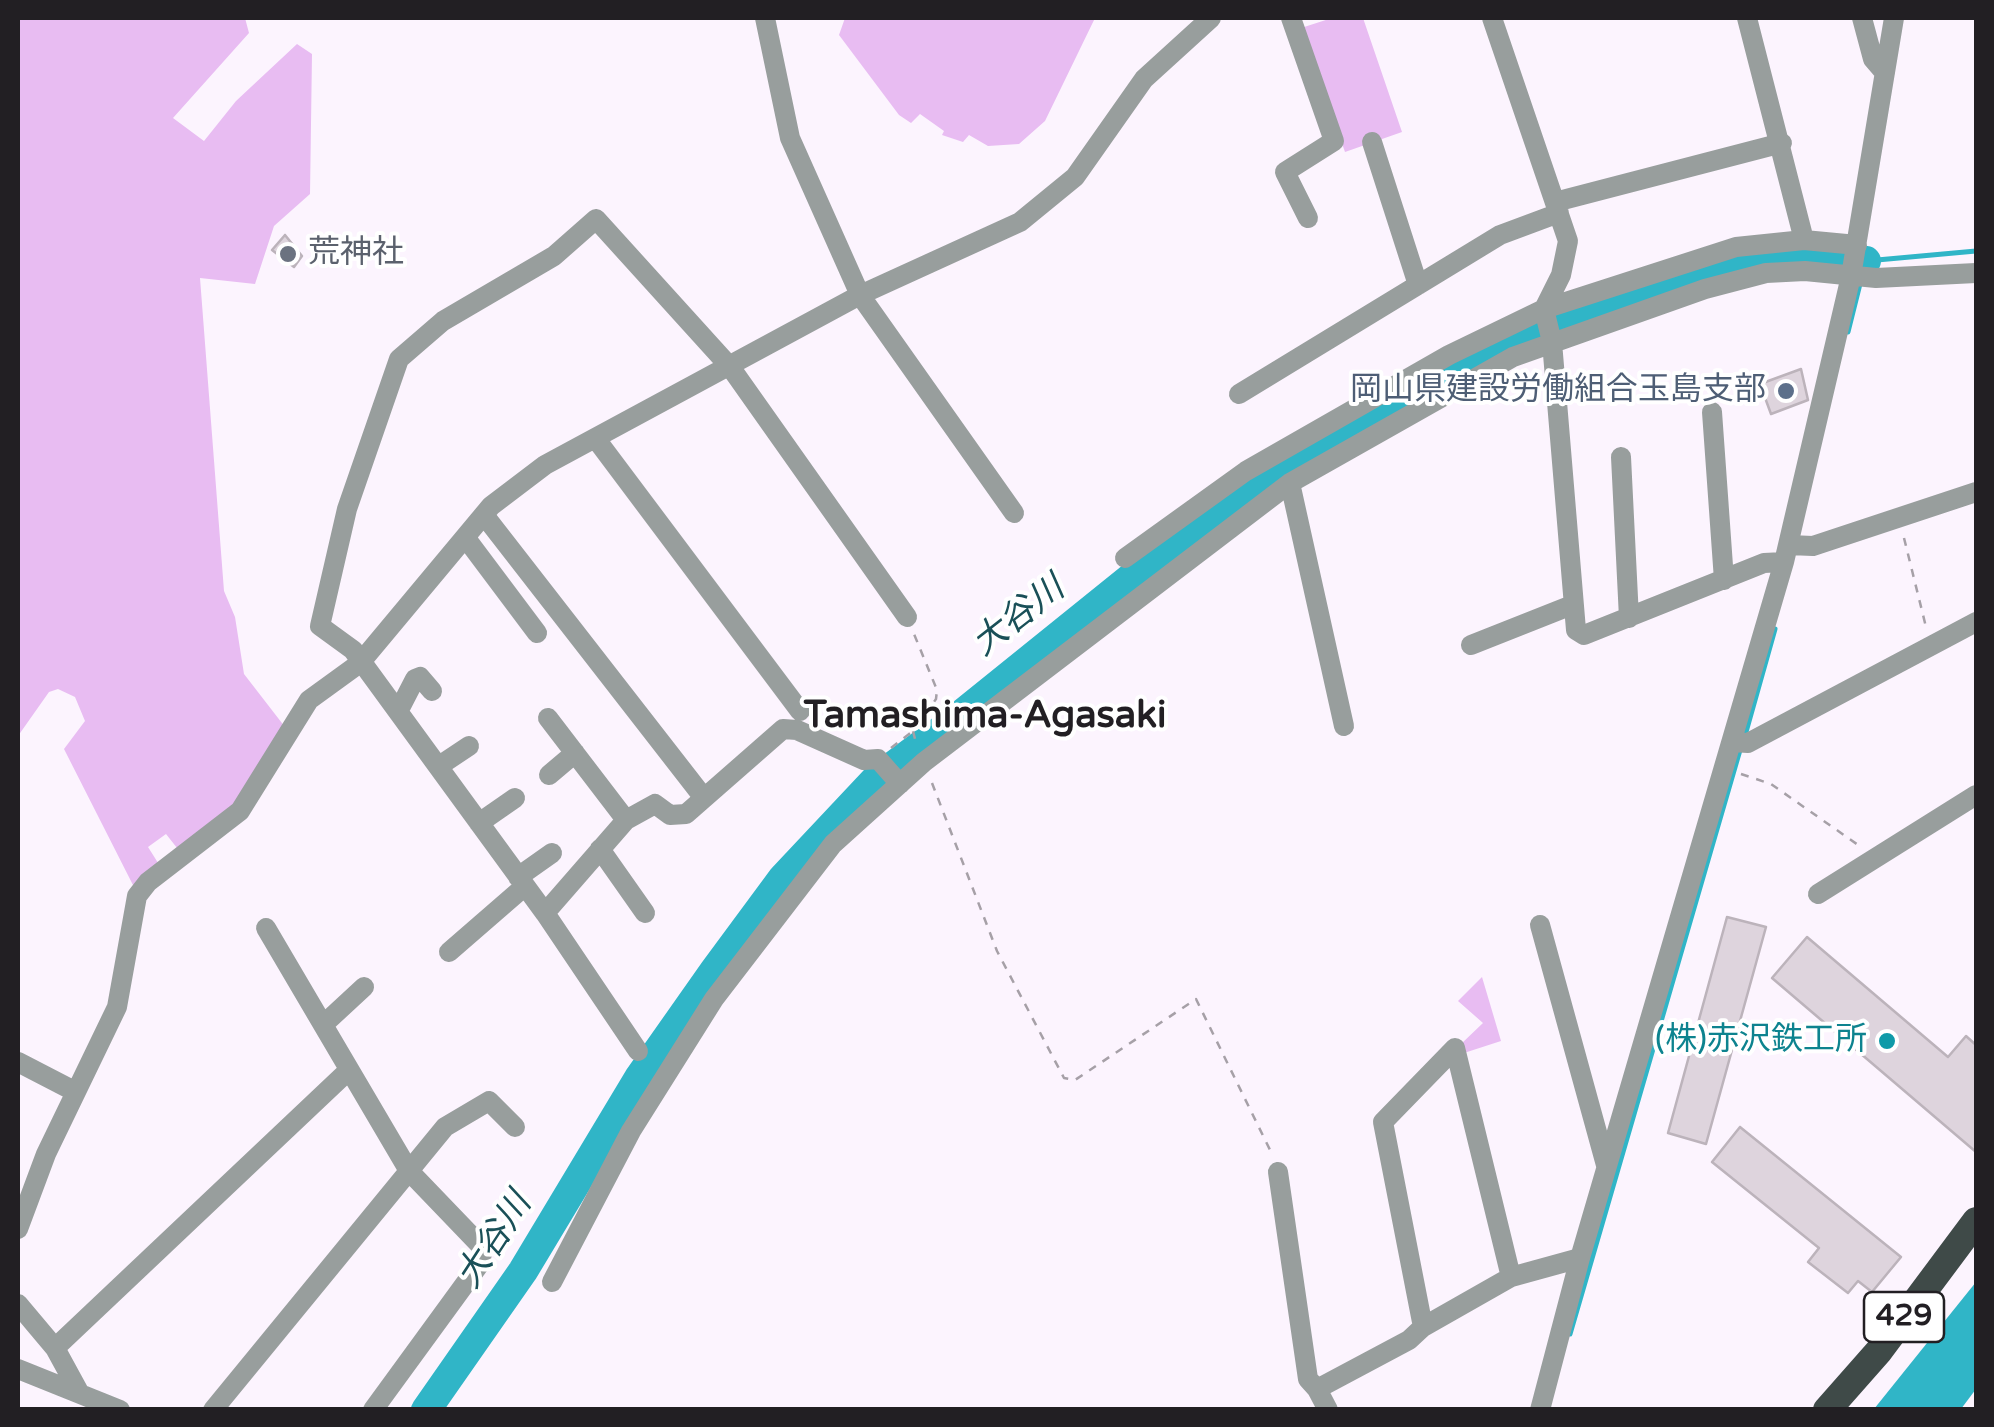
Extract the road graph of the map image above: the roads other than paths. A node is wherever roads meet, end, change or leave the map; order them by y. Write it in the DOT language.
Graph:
graph roads {
  1 [pos="765,18"];
  2 [pos="1211,18"];
  3 [pos="1291,18"];
  4 [pos="1492,18"];
  5 [pos="1747,18"];
  6 [pos="1862,18"];
  7 [pos="1894,18"];
  8 [pos="1885,73"];
  9 [pos="1372,142"];
  10 [pos="1782,143"];
  11 [pos="1557,208"];
  12 [pos="1308,218"];
  13 [pos="1804,240"];
  14 [pos="1857,244"];
  15 [pos="1976,273"];
  16 [pos="1859,277"];
  17 [pos="1418,285"];
  18 [pos="860,295"];
  19 [pos="1544,309"];
  20 [pos="1552,342"];
  21 [pos="730,368"];
  22 [pos="1239,394"];
  23 [pos="1712,412"];
  24 [pos="596,439"];
  25 [pos="1621,457"];
  26 [pos="1290,482"];
  27 [pos="1976,492"];
  28 [pos="1014,513"];
  29 [pos="484,515"];
  30 [pos="465,537"];
  31 [pos="1793,550"];
  32 [pos="1125,558"];
  33 [pos="1724,580"];
  34 [pos="1572,604"];
  35 [pos="907,616"];
  36 [pos="1629,618"];
  37 [pos="1976,622"];
  38 [pos="537,634"];
  39 [pos="1471,645"];
  40 [pos="360,663"];
  41 [pos="432,692"];
  42 [pos="399,710"];
  43 [pos="800,711"];
  44 [pos="548,718"];
  45 [pos="1344,726"];
  46 [pos="1739,742"];
  47 [pos="469,746"];
  48 [pos="575,754"];
  49 [pos="438,766"];
  50 [pos="549,775"];
  51 [pos="900,784"];
  52 [pos="1976,795"];
  53 [pos="515,798"];
  54 [pos="704,798"];
  55 [pos="626,820"];
  56 [pos="480,823"];
  57 [pos="600,848"];
  58 [pos="552,853"];
  59 [pos="522,881"];
  60 [pos="1818,894"];
  61 [pos="545,913"];
  62 [pos="646,913"];
  63 [pos="1540,924"];
  64 [pos="266,928"];
  65 [pos="449,952"];
  66 [pos="364,987"];
  67 [pos="324,1024"];
  68 [pos="638,1051"];
  69 [pos="18,1062"];
  70 [pos="349,1070"];
  71 [pos="76,1092"];
  72 [pos="515,1127"];
  73 [pos="1607,1167"];
  74 [pos="408,1170"];
  75 [pos="1278,1172"];
  76 [pos="1976,1220"];
  77 [pos="18,1229"];
  78 [pos="1580,1258"];
  79 [pos="1510,1276"];
  80 [pos="552,1282"];
  81 [pos="18,1304"];
  82 [pos="1423,1327"];
  83 [pos="55,1348"];
  84 [pos="18,1369"];
  85 [pos="1317,1389"];
  86 [pos="79,1392"];
  87 [pos="120,1410"];
  88 [pos="213,1410"];
  89 [pos="373,1410"];
  90 [pos="1328,1410"];
  91 [pos="1540,1410"];
  92 [pos="1826,1410"];
  1 -- 18 [label="street"];
  2 -- 18 [label="street"];
  3 -- 12 [label="street"];
  4 -- 11 [label="street"];
  5 -- 10 [label="street"];
  6 -- 8 [label="street"];
  7 -- 8 [label="street"];
  8 -- 14 [label="street"];
  9 -- 17 [label="street"];
  10 -- 11 [label="street"];
  10 -- 13 [label="street"];
  11 -- 17 [label="street"];
  11 -- 19 [label="street"];
  13 -- 14 [label="street"];
  13 -- 19 [label="street"];
  14 -- 16 [label="street"];
  15 -- 16 [label="street"];
  16 -- 20 [label="street"];
  16 -- 31 [label="street"];
  17 -- 22 [label="street"];
  18 -- 21 [label="street"];
  18 -- 28 [label="street"];
  19 -- 20 [label="street"];
  19 -- 32 [label="street"];
  20 -- 26 [label="street"];
  20 -- 34 [label="street"];
  21 -- 24 [label="street"];
  21 -- 35 [label="street"];
  21 -- 40 [label="street"];
  23 -- 33 [label="street"];
  24 -- 29 [label="street"];
  24 -- 43 [label="street"];
  25 -- 36 [label="street"];
  26 -- 45 [label="street"];
  26 -- 51 [label="street"];
  27 -- 31 [label="street"];
  29 -- 30 [label="street"];
  29 -- 54 [label="street"];
  30 -- 38 [label="street"];
  30 -- 40 [label="street"];
  31 -- 33 [label="street"];
  31 -- 46 [label="street"];
  33 -- 36 [label="street"];
  34 -- 36 [label="street"];
  34 -- 39 [label="street"];
  37 -- 46 [label="street"];
  40 -- 42 [label="street"];
  40 -- 71 [label="street"];
  41 -- 42 [label="street"];
  42 -- 49 [label="street"];
  44 -- 48 [label="street"];
  46 -- 73 [label="street"];
  47 -- 49 [label="street"];
  48 -- 50 [label="street"];
  48 -- 55 [label="street"];
  49 -- 56 [label="street"];
  51 -- 54 [label="street"];
  51 -- 80 [label="street"];
  52 -- 60 [label="street"];
  53 -- 56 [label="street"];
  54 -- 55 [label="street"];
  55 -- 57 [label="street"];
  56 -- 59 [label="street"];
  57 -- 61 [label="street"];
  57 -- 62 [label="street"];
  58 -- 59 [label="street"];
  59 -- 61 [label="street"];
  59 -- 65 [label="street"];
  61 -- 68 [label="street"];
  63 -- 73 [label="street"];
  64 -- 67 [label="street"];
  66 -- 67 [label="street"];
  67 -- 70 [label="street"];
  69 -- 71 [label="street"];
  70 -- 74 [label="street"];
  70 -- 83 [label="street"];
  71 -- 77 [label="street"];
  72 -- 74 [label="street"];
  73 -- 78 [label="street"];
  74 -- 88 [label="street"];
  74 -- 89 [label="street"];
  75 -- 85 [label="street"];
  76 -- 92 [label="highway, 429"];
  78 -- 79 [label="street"];
  78 -- 91 [label="street"];
  79 -- 82 [label="street"];
  79 -- 82 [label="street"];
  81 -- 83 [label="street"];
  82 -- 85 [label="street"];
  83 -- 86 [label="street"];
  84 -- 86 [label="street"];
  85 -- 90 [label="street"];
  86 -- 87 [label="street"];
}
